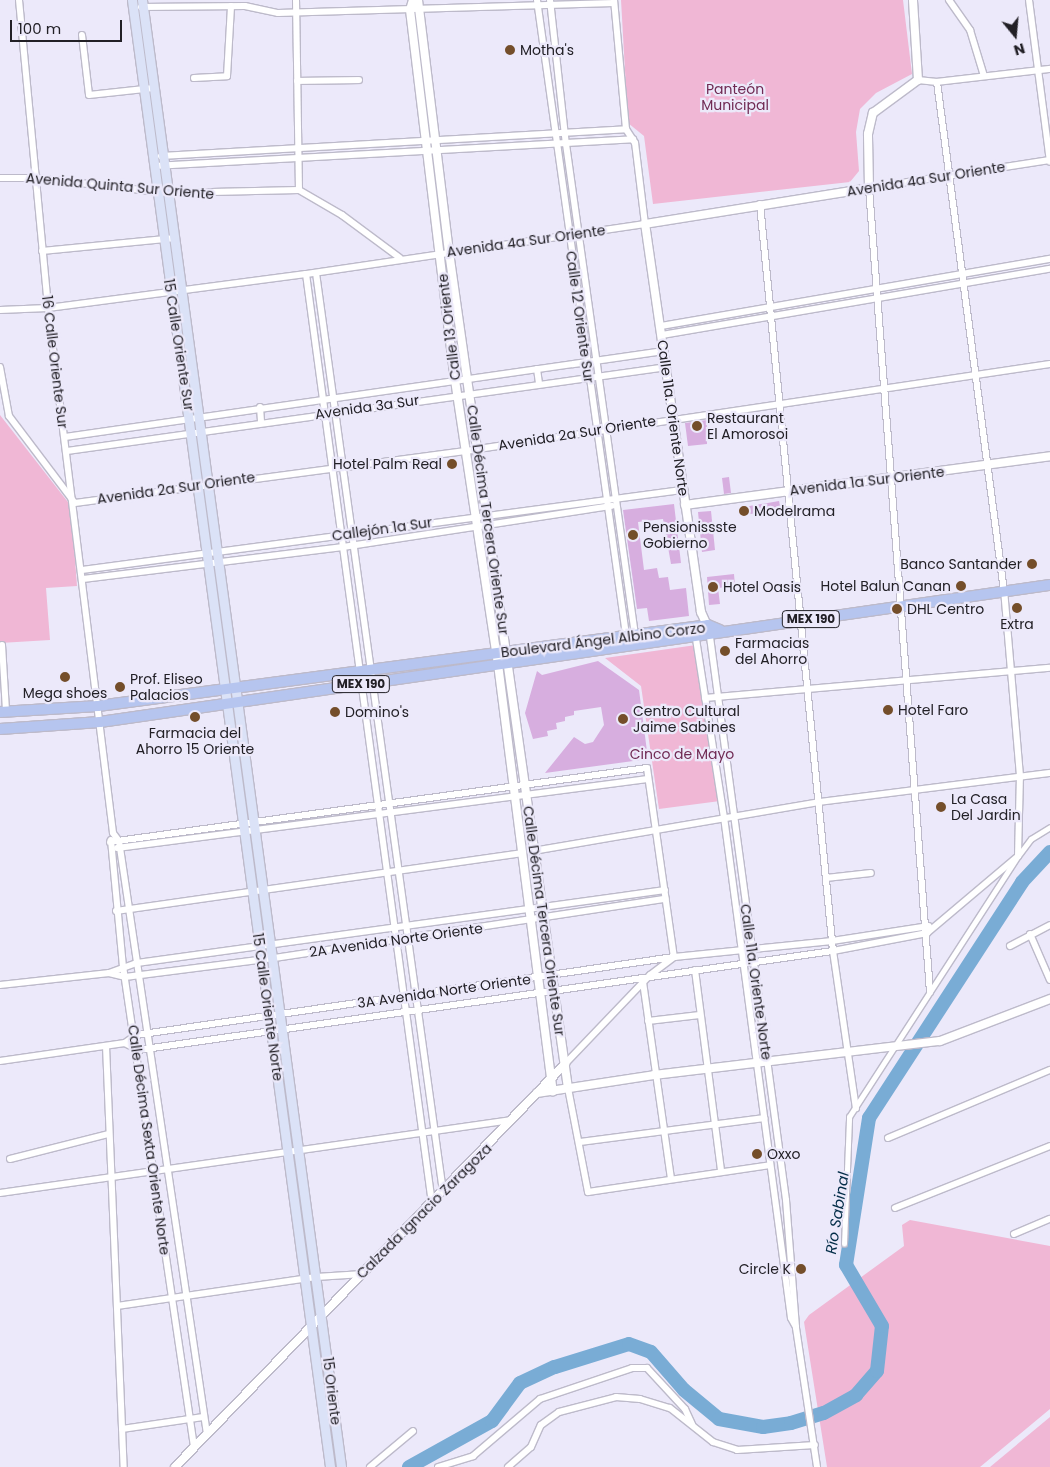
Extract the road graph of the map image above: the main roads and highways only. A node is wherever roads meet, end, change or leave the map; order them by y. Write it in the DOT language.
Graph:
graph roads {
  1 [pos="132,3"];
  2 [pos="143,3"];
  3 [pos="1050,585"];
  4 [pos="720,630"];
  5 [pos="237,687"];
  6 [pos="225,689"];
  7 [pos="238,703"];
  8 [pos="228,704"];
  9 [pos="3,712"];
  10 [pos="0,729"];
  11 [pos="322,1316"];
  12 [pos="313,1324"];
  13 [pos="330,1467"];
  14 [pos="341,1467"];
  1 -- 6 [label="main road, 15 Calle Oriente Sur"];
  2 -- 5 [label="main road, 15 Calle Oriente Sur"];
  3 -- 4 [label="main road, MEX 190"];
  4 -- 5 [label="main road, Boulevard Ángel Albino Corzo / MEX 190"];
  4 -- 7 [label="main road, Boulevard Ángel Albino Corzo / MEX 190"];
  5 -- 6 [label="main road, Boulevard Ángel Albino Corzo / MEX 190"];
  5 -- 7 [label="main road, 15 Calle Oriente Norte"];
  6 -- 8 [label="main road, 15 Calle Oriente Norte"];
  6 -- 9 [label="main road, Boulevard Ángel Albino Corzo / MEX 190"];
  7 -- 8 [label="main road, Boulevard Ángel Albino Corzo / MEX 190"];
  7 -- 11 [label="main road, 15 Calle Oriente Norte"];
  8 -- 10 [label="main road, Boulevard Ángel Albino Corzo / MEX 190"];
  8 -- 12 [label="main road, 15 Calle Oriente Norte"];
  11 -- 14 [label="main road, 15 Oriente"];
  12 -- 13 [label="main road, 15 Oriente"];
}
